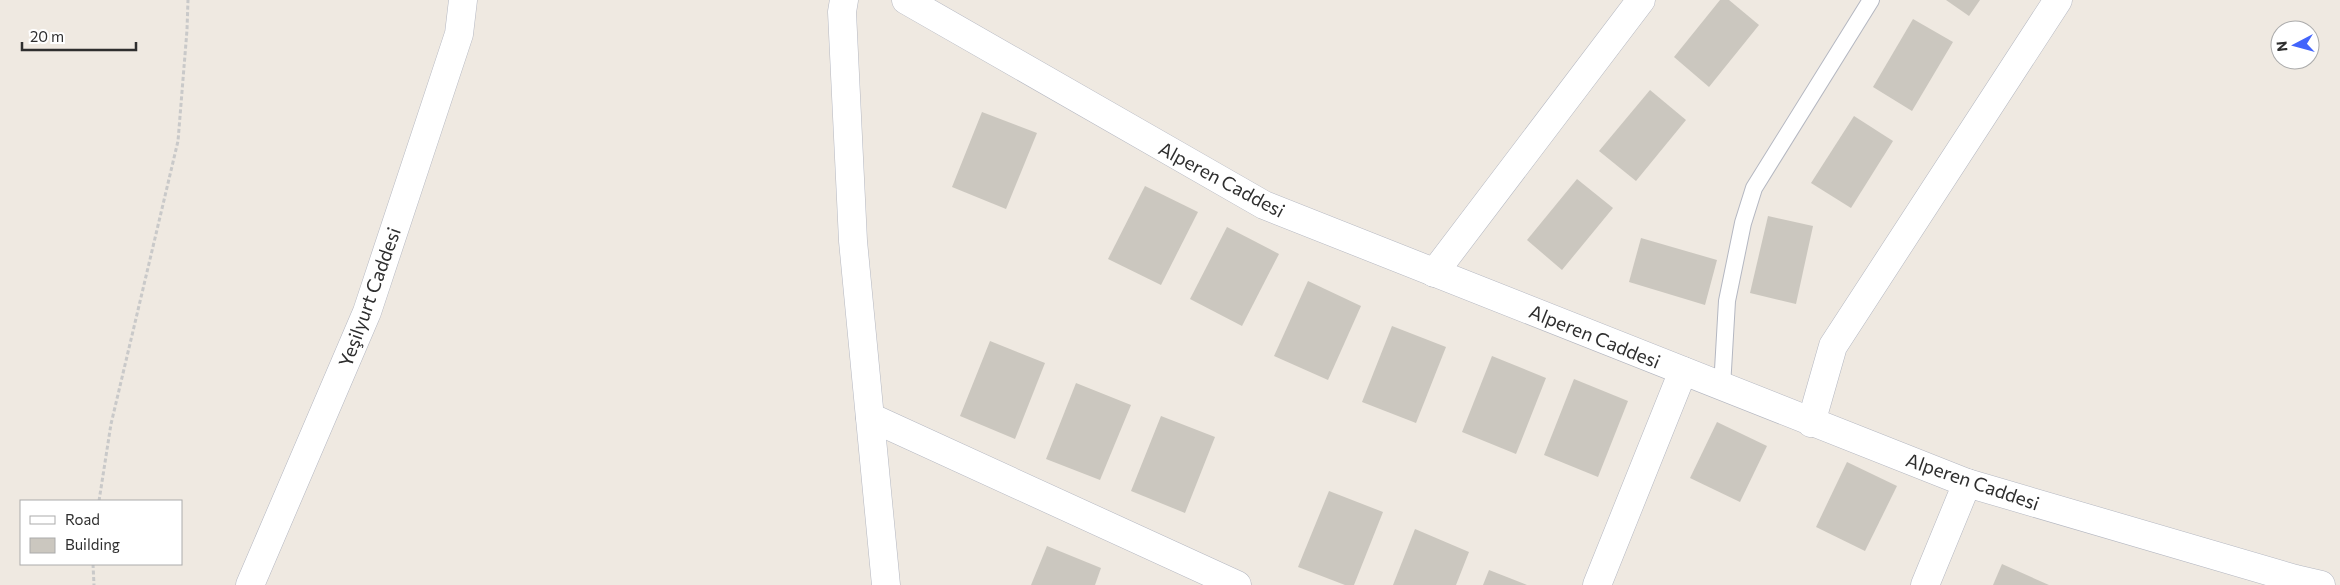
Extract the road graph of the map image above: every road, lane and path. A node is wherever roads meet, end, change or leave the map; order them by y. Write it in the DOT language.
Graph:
graph roads {
  1 [pos="188,0"];
  2 [pos="463,0"];
  3 [pos="844,0"];
  4 [pos="906,0"];
  5 [pos="1641,0"];
  6 [pos="1871,0"];
  7 [pos="2058,0"];
  8 [pos="1434,273"];
  9 [pos="1683,371"];
  10 [pos="1722,387"];
  11 [pos="870,418"];
  12 [pos="1811,423"];
  13 [pos="1967,483"];
  14 [pos="99,500"];
  15 [pos="92,565"];
  16 [pos="2293,582"];
  17 [pos="94,585"];
  18 [pos="250,585"];
  19 [pos="886,585"];
  20 [pos="1237,585"];
  21 [pos="1597,585"];
  22 [pos="1925,585"];
  23 [pos="2321,585"];
  1 -- 14 [label="path"];
  2 -- 18 [label="street, Yeşilyurt Caddesi"];
  3 -- 11 [label="street"];
  4 -- 8 [label="street, Alperen Caddesi"];
  5 -- 8 [label="street"];
  6 -- 10 [label="lane"];
  7 -- 12 [label="street"];
  8 -- 9 [label="street, Alperen Caddesi"];
  9 -- 10 [label="street, Alperen Caddesi"];
  9 -- 21 [label="street"];
  10 -- 12 [label="street, Alperen Caddesi"];
  11 -- 19 [label="street"];
  11 -- 20 [label="street"];
  12 -- 13 [label="street, Alperen Caddesi"];
  13 -- 16 [label="street, Alperen Caddesi"];
  13 -- 22 [label="street"];
  15 -- 17 [label="path"];
  16 -- 23 [label="street, Alperen Caddesi"];
}
